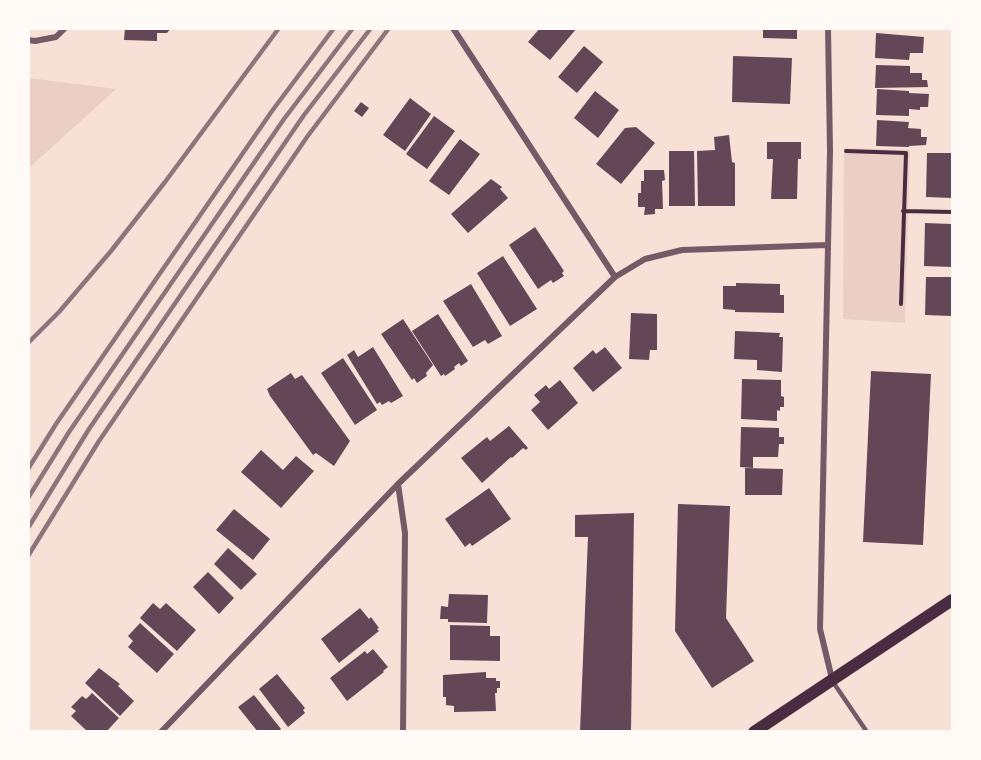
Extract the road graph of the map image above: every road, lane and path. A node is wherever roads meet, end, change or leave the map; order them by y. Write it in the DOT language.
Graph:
graph roads {
  1 [pos="65,28"];
  2 [pos="453,28"];
  3 [pos="828,28"];
  4 [pos="28,40"];
  5 [pos="830,151"];
  6 [pos="903,211"];
  7 [pos="952,212"];
  8 [pos="827,245"];
  9 [pos="615,277"];
  10 [pos="901,304"];
  11 [pos="398,484"];
  12 [pos="952,600"];
  13 [pos="832,680"];
  14 [pos="161,732"];
  15 [pos="403,732"];
  16 [pos="754,732"];
  17 [pos="867,732"];
  1 -- 4 [label="street"];
  2 -- 9 [label="street"];
  3 -- 5 [label="street"];
  5 -- 6 [label="path"];
  5 -- 8 [label="street"];
  6 -- 7 [label="path"];
  6 -- 10 [label="path"];
  8 -- 9 [label="street"];
  8 -- 13 [label="street"];
  9 -- 11 [label="street"];
  11 -- 14 [label="street"];
  11 -- 15 [label="street"];
  12 -- 13 [label="main road"];
  13 -- 16 [label="main road"];
  13 -- 17 [label="lane"];
}
